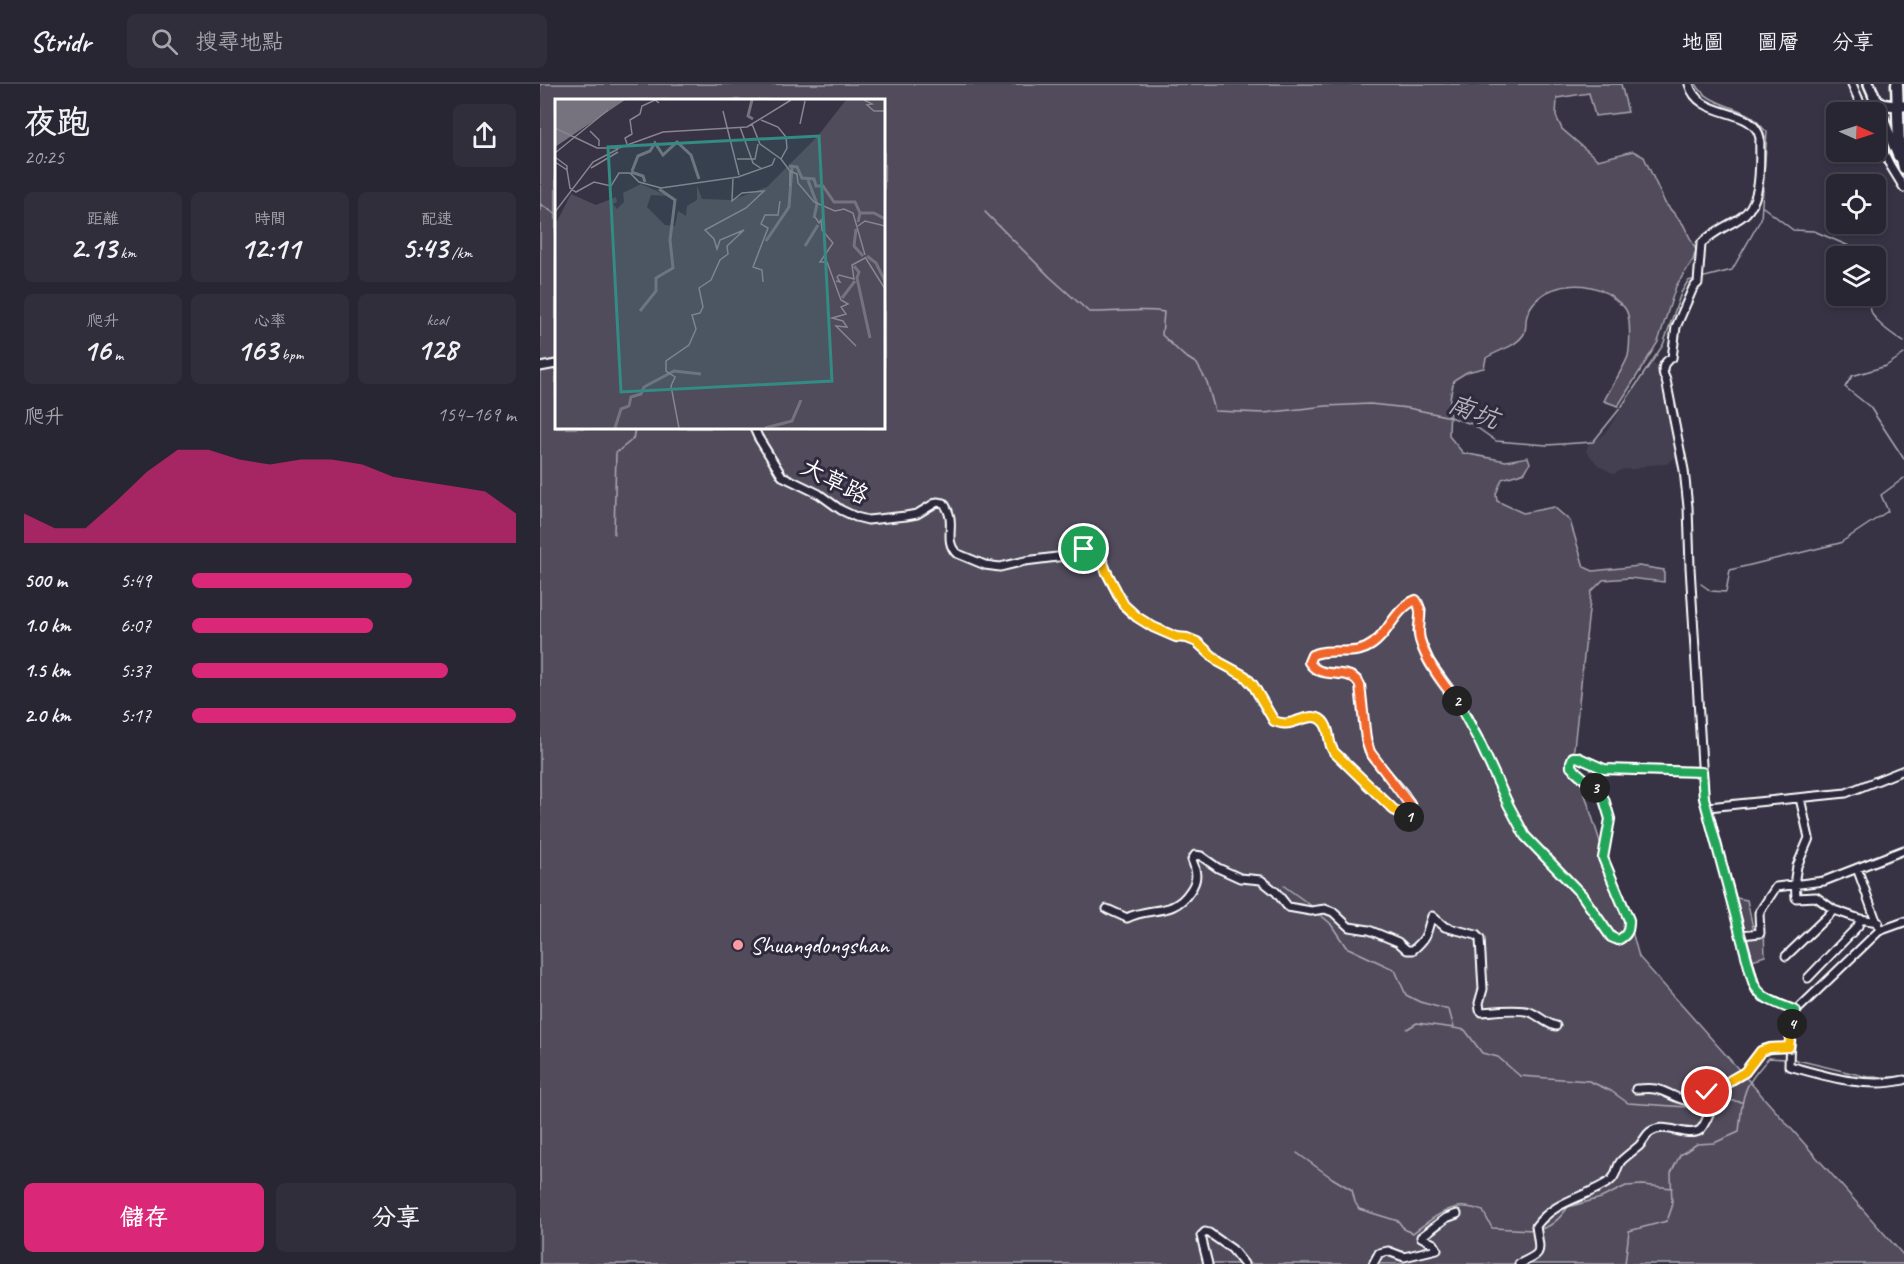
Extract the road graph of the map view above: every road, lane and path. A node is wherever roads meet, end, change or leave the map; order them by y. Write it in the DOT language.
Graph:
graph roads {
  1 [pos="1689,84"];
  2 [pos="1852,84"];
  3 [pos="1869,84"];
  4 [pos="1897,84"];
  5 [pos="1873,94"];
  6 [pos="1860,102"];
  7 [pos="1900,106"];
  8 [pos="1886,157"];
  9 [pos="1904,169"];
  10 [pos="1904,188"];
  11 [pos="555,364"];
  12 [pos="540,367"];
  13 [pos="755,429"];
  14 [pos="1904,770"];
  15 [pos="1702,772"];
  16 [pos="1800,798"];
  17 [pos="1708,807"];
  18 [pos="1904,850"];
  19 [pos="1857,868"];
  20 [pos="1796,885"];
  21 [pos="1107,909"];
  22 [pos="1834,910"];
  23 [pos="1860,919"];
  24 [pos="1878,922"];
  25 [pos="1904,922"];
  26 [pos="1879,932"];
  27 [pos="1741,935"];
  28 [pos="1786,956"];
  29 [pos="1809,978"];
  30 [pos="1796,1011"];
  31 [pos="1556,1026"];
  32 [pos="1789,1047"];
  33 [pos="1904,1080"];
  34 [pos="1636,1089"];
  35 [pos="1716,1095"];
  36 [pos="1457,1214"];
  37 [pos="1208,1264"];
  38 [pos="1244,1264"];
  39 [pos="1373,1264"];
  40 [pos="1519,1264"];
  1 -- 15 [label="street"];
  2 -- 6 [label="street"];
  3 -- 5 [label="street"];
  4 -- 7 [label="main road"];
  5 -- 7 [label="street"];
  5 -- 9 [label="street"];
  7 -- 9 [label="main road"];
  8 -- 10 [label="street"];
  11 -- 12 [label="street"];
  13 -- 15 [label="street, 大草路"];
  14 -- 16 [label="street"];
  15 -- 17 [label="street"];
  16 -- 17 [label="street"];
  16 -- 20 [label="street"];
  17 -- 27 [label="street"];
  18 -- 19 [label="street"];
  19 -- 20 [label="street"];
  19 -- 24 [label="street"];
  20 -- 22 [label="street"];
  20 -- 27 [label="street"];
  21 -- 31 [label="street"];
  22 -- 23 [label="street"];
  22 -- 28 [label="street"];
  23 -- 24 [label="street"];
  23 -- 29 [label="street"];
  24 -- 26 [label="street"];
  25 -- 26 [label="street"];
  26 -- 30 [label="street"];
  27 -- 30 [label="street"];
  30 -- 32 [label="street"];
  32 -- 33 [label="street"];
  32 -- 35 [label="street"];
  34 -- 35 [label="street"];
  35 -- 40 [label="street"];
  36 -- 39 [label="street"];
  37 -- 38 [label="street"];
}
